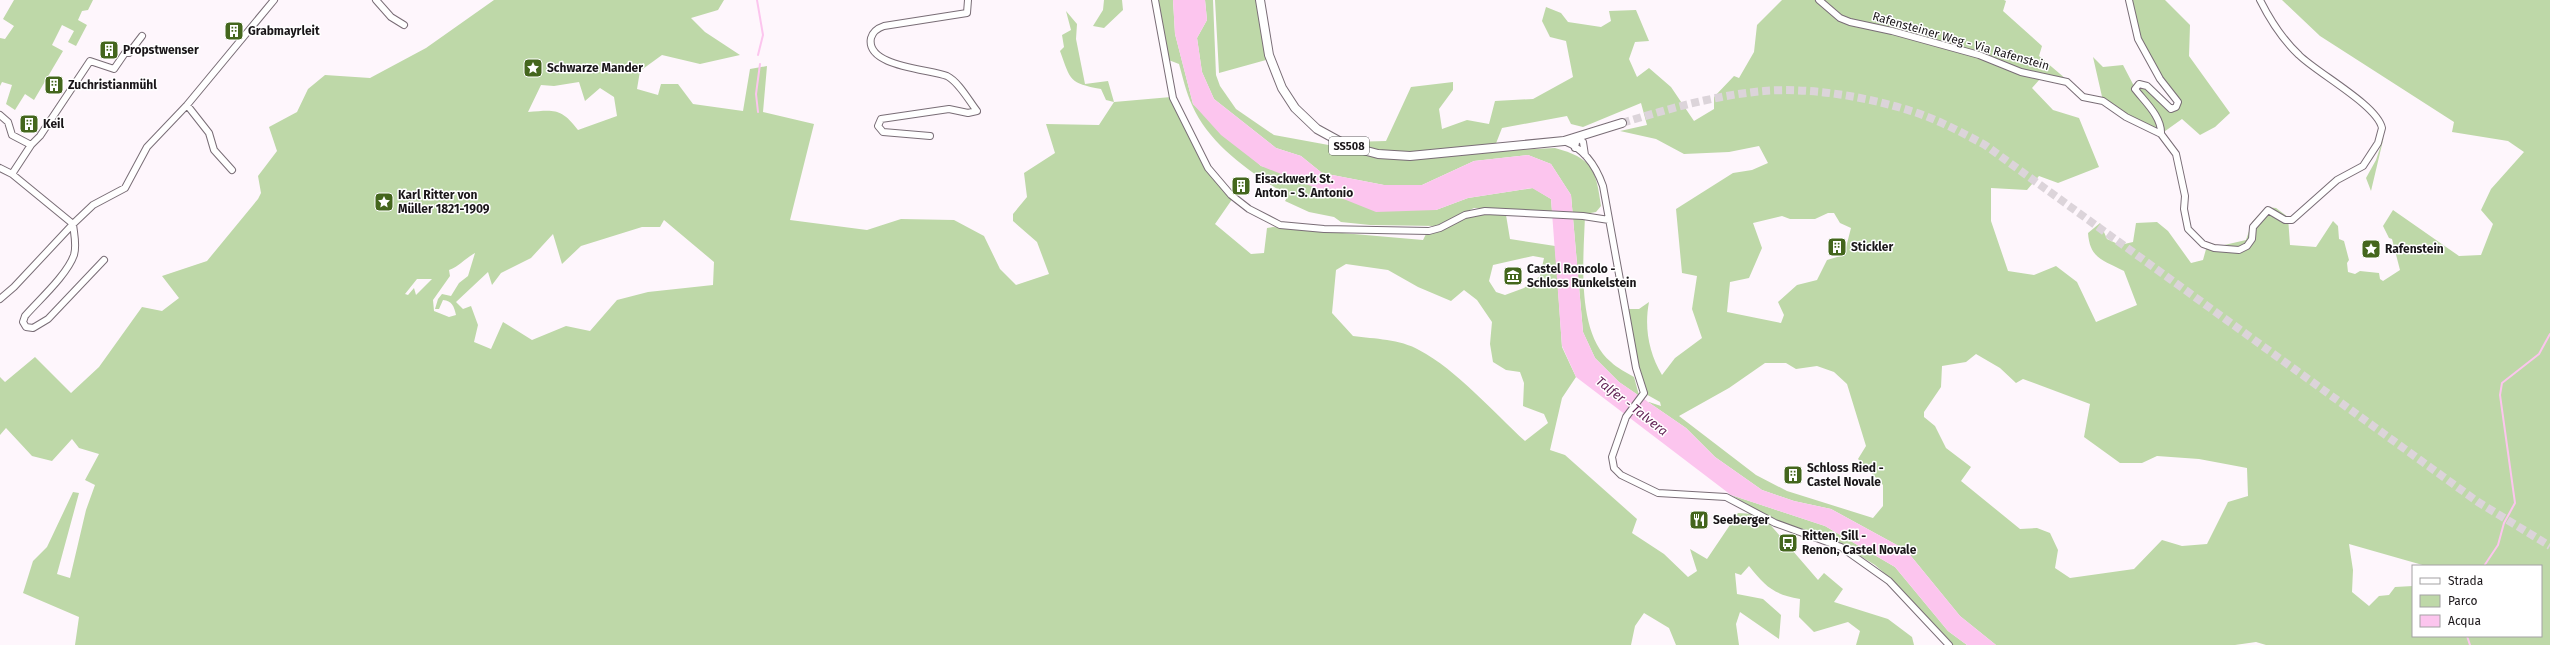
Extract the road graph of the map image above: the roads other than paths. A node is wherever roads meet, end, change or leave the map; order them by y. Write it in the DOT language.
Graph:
graph roads {
  1 [pos="274,0"];
  2 [pos="376,0"];
  3 [pos="968,0"];
  4 [pos="1155,0"];
  5 [pos="1260,0"];
  6 [pos="1819,0"];
  7 [pos="2129,0"];
  8 [pos="2260,0"];
  9 [pos="404,25"];
  10 [pos="142,36"];
  11 [pos="187,105"];
  12 [pos="0,115"];
  13 [pos="1622,123"];
  14 [pos="2161,134"];
  15 [pos="930,136"];
  16 [pos="1580,140"];
  17 [pos="1564,141"];
  18 [pos="30,145"];
  19 [pos="1575,148"];
  20 [pos="1585,155"];
  21 [pos="0,168"];
  22 [pos="232,170"];
  23 [pos="12,174"];
  24 [pos="1609,220"];
  25 [pos="73,224"];
  26 [pos="104,260"];
  27 [pos="0,299"];
  28 [pos="1949,645"];
  1 -- 11 [label="street"];
  2 -- 9 [label="street"];
  3 -- 15 [label="street"];
  4 -- 24 [label="street"];
  5 -- 17 [label="main road, SS508"];
  6 -- 14 [label="street, Rafensteiner Weg - Via Rafenstein"];
  7 -- 14 [label="street"];
  8 -- 14 [label="street, Rafensteiner Weg - Via Rafenstein"];
  10 -- 18 [label="street"];
  11 -- 22 [label="street"];
  11 -- 25 [label="street"];
  12 -- 18 [label="street"];
  13 -- 16 [label="main road, SS508"];
  16 -- 17 [label="main road, SS508"];
  16 -- 19 [label="street"];
  16 -- 20 [label="street"];
  17 -- 19 [label="street"];
  18 -- 23 [label="street"];
  19 -- 20 [label="street"];
  20 -- 24 [label="street"];
  21 -- 23 [label="street"];
  23 -- 25 [label="street"];
  24 -- 28 [label="street"];
  25 -- 26 [label="street"];
  25 -- 27 [label="street"];
}
